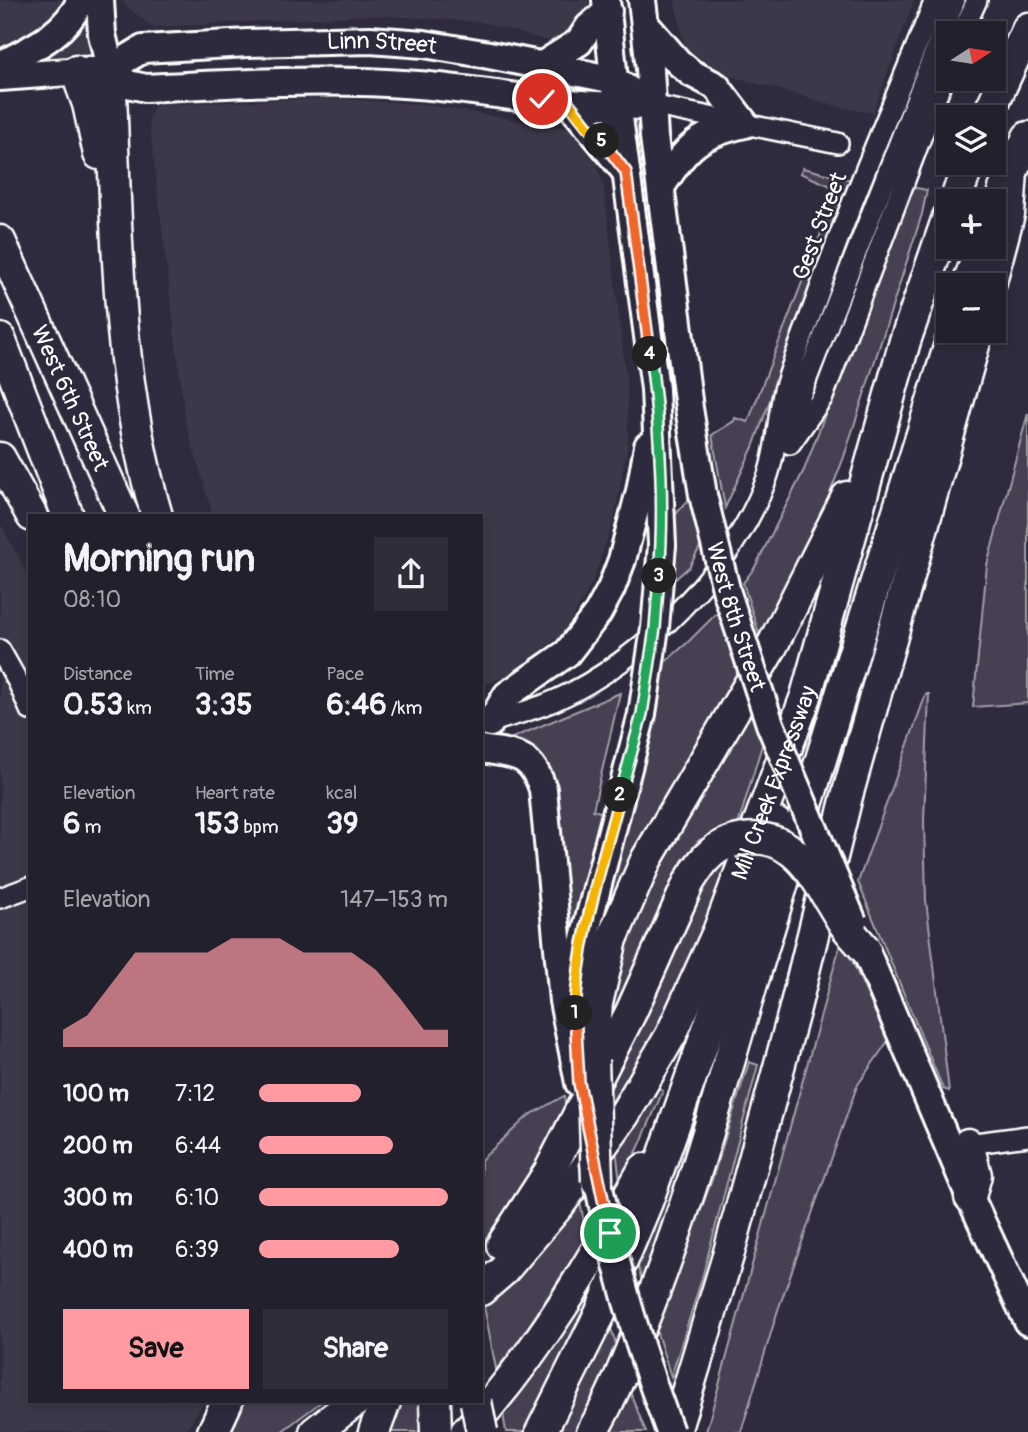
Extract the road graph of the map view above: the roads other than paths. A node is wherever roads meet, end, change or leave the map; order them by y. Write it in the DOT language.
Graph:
graph roads {
  1 [pos="80,0"];
  2 [pos="100,0"];
  3 [pos="935,0"];
  4 [pos="955,0"];
  5 [pos="976,0"];
  6 [pos="607,6"];
  7 [pos="643,12"];
  8 [pos="967,21"];
  9 [pos="1028,28"];
  10 [pos="0,65"];
  11 [pos="541,66"];
  12 [pos="110,69"];
  13 [pos="76,72"];
  14 [pos="0,77"];
  15 [pos="614,80"];
  16 [pos="939,91"];
  17 [pos="568,102"];
  18 [pos="651,105"];
  19 [pos="993,105"];
  20 [pos="618,107"];
  21 [pos="745,124"];
  22 [pos="1028,137"];
  23 [pos="838,143"];
  24 [pos="1012,171"];
  25 [pos="626,172"];
  26 [pos="115,186"];
  27 [pos="661,187"];
  28 [pos="1005,189"];
  29 [pos="0,241"];
  30 [pos="936,252"];
  31 [pos="993,273"];
  32 [pos="0,340"];
  33 [pos="905,341"];
  34 [pos="950,343"];
  35 [pos="975,343"];
  36 [pos="655,389"];
  37 [pos="0,458"];
  38 [pos="768,476"];
  39 [pos="31,514"];
  40 [pos="67,514"];
  41 [pos="123,514"];
  42 [pos="157,514"];
  43 [pos="0,650"];
  44 [pos="806,696"];
  45 [pos="28,705"];
  46 [pos="485,724"];
  47 [pos="483,749"];
  48 [pos="28,888"];
  49 [pos="0,898"];
  50 [pos="864,949"];
  51 [pos="694,1069"];
  52 [pos="586,1071"];
  53 [pos="1028,1136"];
  54 [pos="968,1144"];
  55 [pos="597,1181"];
  56 [pos="970,1197"];
  57 [pos="483,1271"];
  58 [pos="483,1288"];
  59 [pos="1028,1322"];
  60 [pos="687,1397"];
  61 [pos="227,1403"];
  62 [pos="353,1403"];
  63 [pos="385,1403"];
  64 [pos="435,1403"];
  65 [pos="476,1403"];
  66 [pos="213,1432"];
  67 [pos="315,1432"];
  68 [pos="374,1432"];
  69 [pos="436,1432"];
  70 [pos="466,1432"];
  71 [pos="482,1432"];
  72 [pos="541,1432"];
  73 [pos="592,1432"];
  74 [pos="670,1432"];
  75 [pos="675,1432"];
  76 [pos="681,1432"];
  1 -- 10 [label="main road"];
  2 -- 12 [label="main road"];
  3 -- 38 [label="street, Gest Street"];
  4 -- 38 [label="street"];
  5 -- 8 [label="street"];
  6 -- 11 [label="main road"];
  6 -- 15 [label="main road"];
  7 -- 18 [label="main road, West 8th Street"];
  7 -- 21 [label="main road"];
  9 -- 19 [label="highway"];
  11 -- 12 [label="main road, Linn Street"];
  11 -- 15 [label="main road, Linn Street"];
  12 -- 13 [label="main road, Linn Street"];
  12 -- 17 [label="main road, Linn Street"];
  12 -- 26 [label="highway"];
  13 -- 14 [label="main road, Linn Street"];
  13 -- 26 [label="highway"];
  15 -- 18 [label="main road, Linn Street"];
  15 -- 20 [label="main road"];
  16 -- 38 [label="street, Gest Street"];
  17 -- 20 [label="main road, Linn Street"];
  17 -- 25 [label="main road"];
  18 -- 20 [label="main road, Linn Street"];
  18 -- 21 [label="street, Linn Street"];
  18 -- 27 [label="main road, West 8th Street"];
  20 -- 25 [label="main road"];
  21 -- 23 [label="street, Linn Street"];
  21 -- 27 [label="main road"];
  22 -- 24 [label="highway"];
  24 -- 28 [label="highway"];
  24 -- 31 [label="highway"];
  25 -- 36 [label="main road"];
  26 -- 42 [label="highway"];
  27 -- 50 [label="main road, West 8th Street, bridge"];
  29 -- 41 [label="highway, West 6th Street"];
  30 -- 33 [label="highway, Mill Creek Expressway"];
  32 -- 40 [label="highway, West 6th Street"];
  33 -- 44 [label="highway, Mill Creek Expressway"];
  33 -- 52 [label="highway"];
  34 -- 73 [label="highway, Mill Creek Expressway"];
  35 -- 60 [label="highway"];
  36 -- 46 [label="main road"];
  36 -- 52 [label="main road, bridge"];
  37 -- 39 [label="highway"];
  38 -- 46 [label="street, Gest Street"];
  43 -- 45 [label="street"];
  44 -- 51 [label="highway"];
  44 -- 58 [label="highway, Mill Creek Expressway"];
  47 -- 52 [label="main road"];
  48 -- 49 [label="street"];
  50 -- 56 [label="main road, West 8th Street"];
  50 -- 57 [label="highway, bridge"];
  51 -- 70 [label="highway"];
  51 -- 72 [label="highway"];
  52 -- 55 [label="highway, bridge"];
  53 -- 54 [label="street"];
  54 -- 56 [label="highway"];
  55 -- 74 [label="main road, bridge"];
  56 -- 59 [label="main road, West 8th Street"];
  60 -- 75 [label="highway"];
  60 -- 76 [label="highway"];
  61 -- 66 [label="highway"];
  62 -- 67 [label="highway"];
  63 -- 68 [label="highway"];
  64 -- 69 [label="highway"];
  65 -- 71 [label="highway, bridge"];
}
